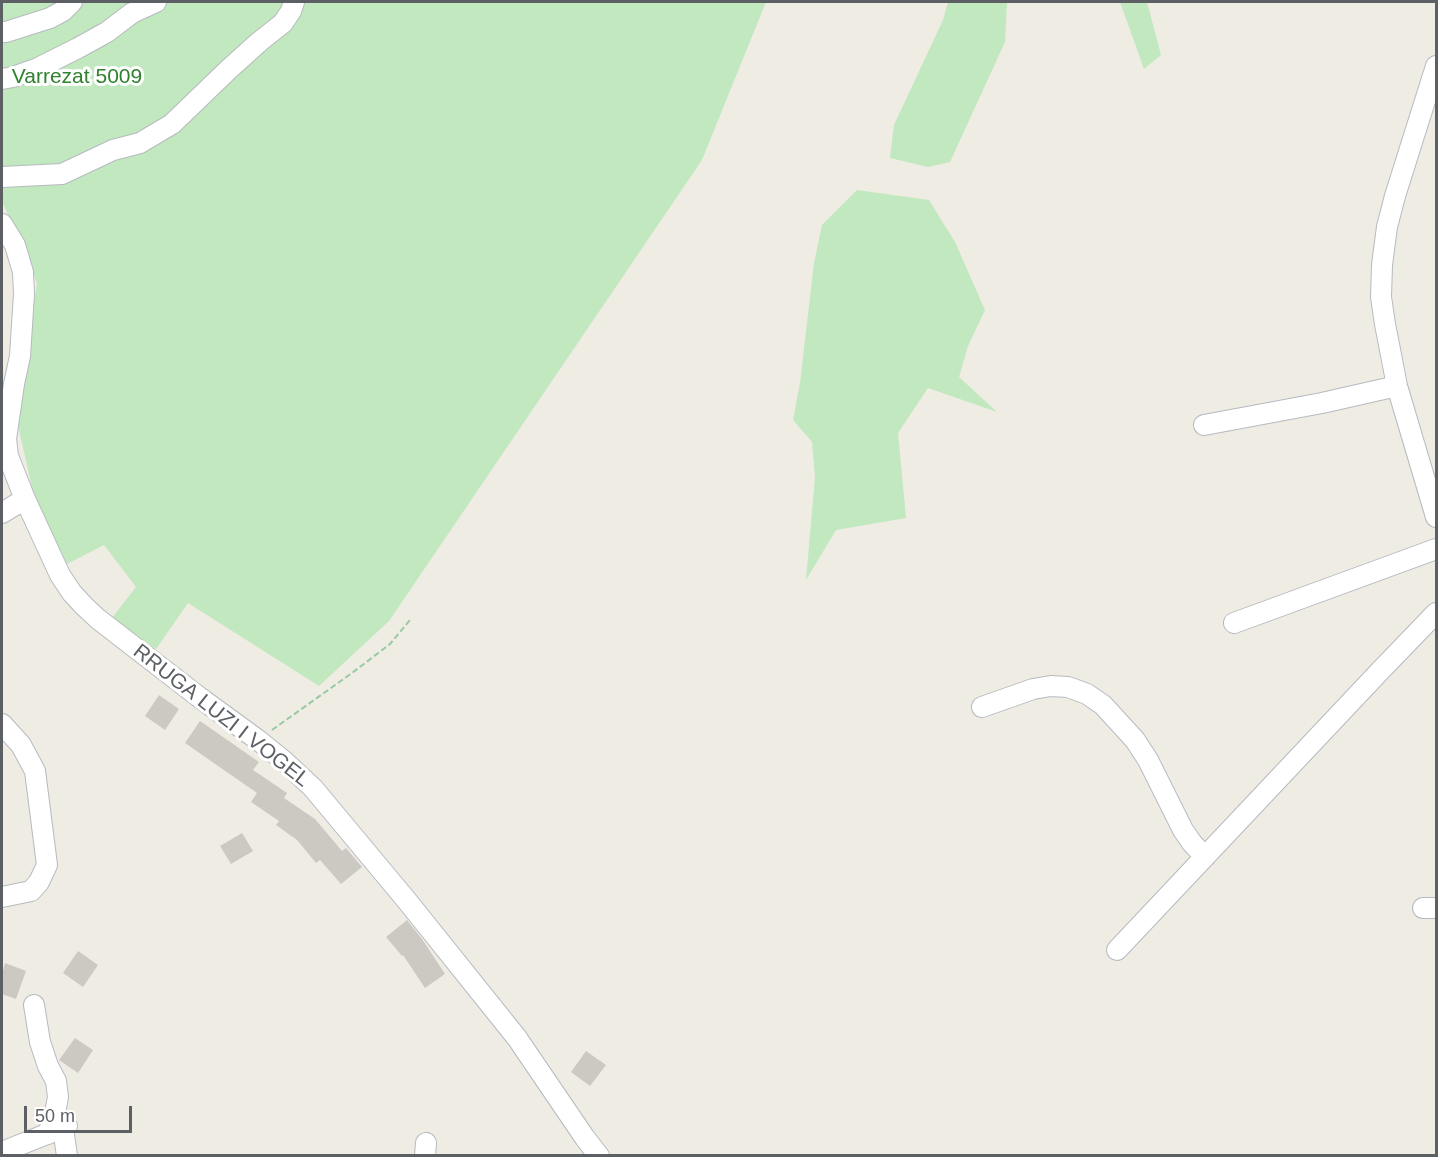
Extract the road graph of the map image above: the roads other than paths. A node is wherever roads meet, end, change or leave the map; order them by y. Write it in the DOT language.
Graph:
graph roads {
  1 [pos="72,2"];
  2 [pos="156,2"];
  3 [pos="294,2"];
  4 [pos="2,32"];
  5 [pos="1437,66"];
  6 [pos="2,79"];
  7 [pos="2,177"];
  8 [pos="2,224"];
  9 [pos="1397,386"];
  10 [pos="6,418"];
  11 [pos="1204,425"];
  12 [pos="26,499"];
  13 [pos="2,513"];
  14 [pos="1437,517"];
  15 [pos="1437,549"];
  16 [pos="1437,613"];
  17 [pos="1234,623"];
  18 [pos="982,707"];
  19 [pos="2,724"];
  20 [pos="1205,856"];
  21 [pos="2,897"];
  22 [pos="1117,950"];
  23 [pos="34,1005"];
  24 [pos="59,1129"];
  25 [pos="2,1153"];
  26 [pos="67,1155"];
  27 [pos="599,1155"];
  1 -- 4 [label="street"];
  2 -- 6 [label="street"];
  3 -- 7 [label="street"];
  5 -- 9 [label="street"];
  8 -- 10 [label="street, RRUGA LUZI I VOGEL"];
  9 -- 11 [label="street"];
  9 -- 14 [label="street"];
  10 -- 12 [label="street, RRUGA LUZI I VOGEL"];
  12 -- 13 [label="street"];
  12 -- 27 [label="street, RRUGA LUZI I VOGEL"];
  15 -- 17 [label="street"];
  16 -- 20 [label="street"];
  18 -- 20 [label="street"];
  19 -- 21 [label="street"];
  20 -- 22 [label="street"];
  23 -- 24 [label="street"];
  24 -- 25 [label="street"];
  24 -- 26 [label="street"];
}
